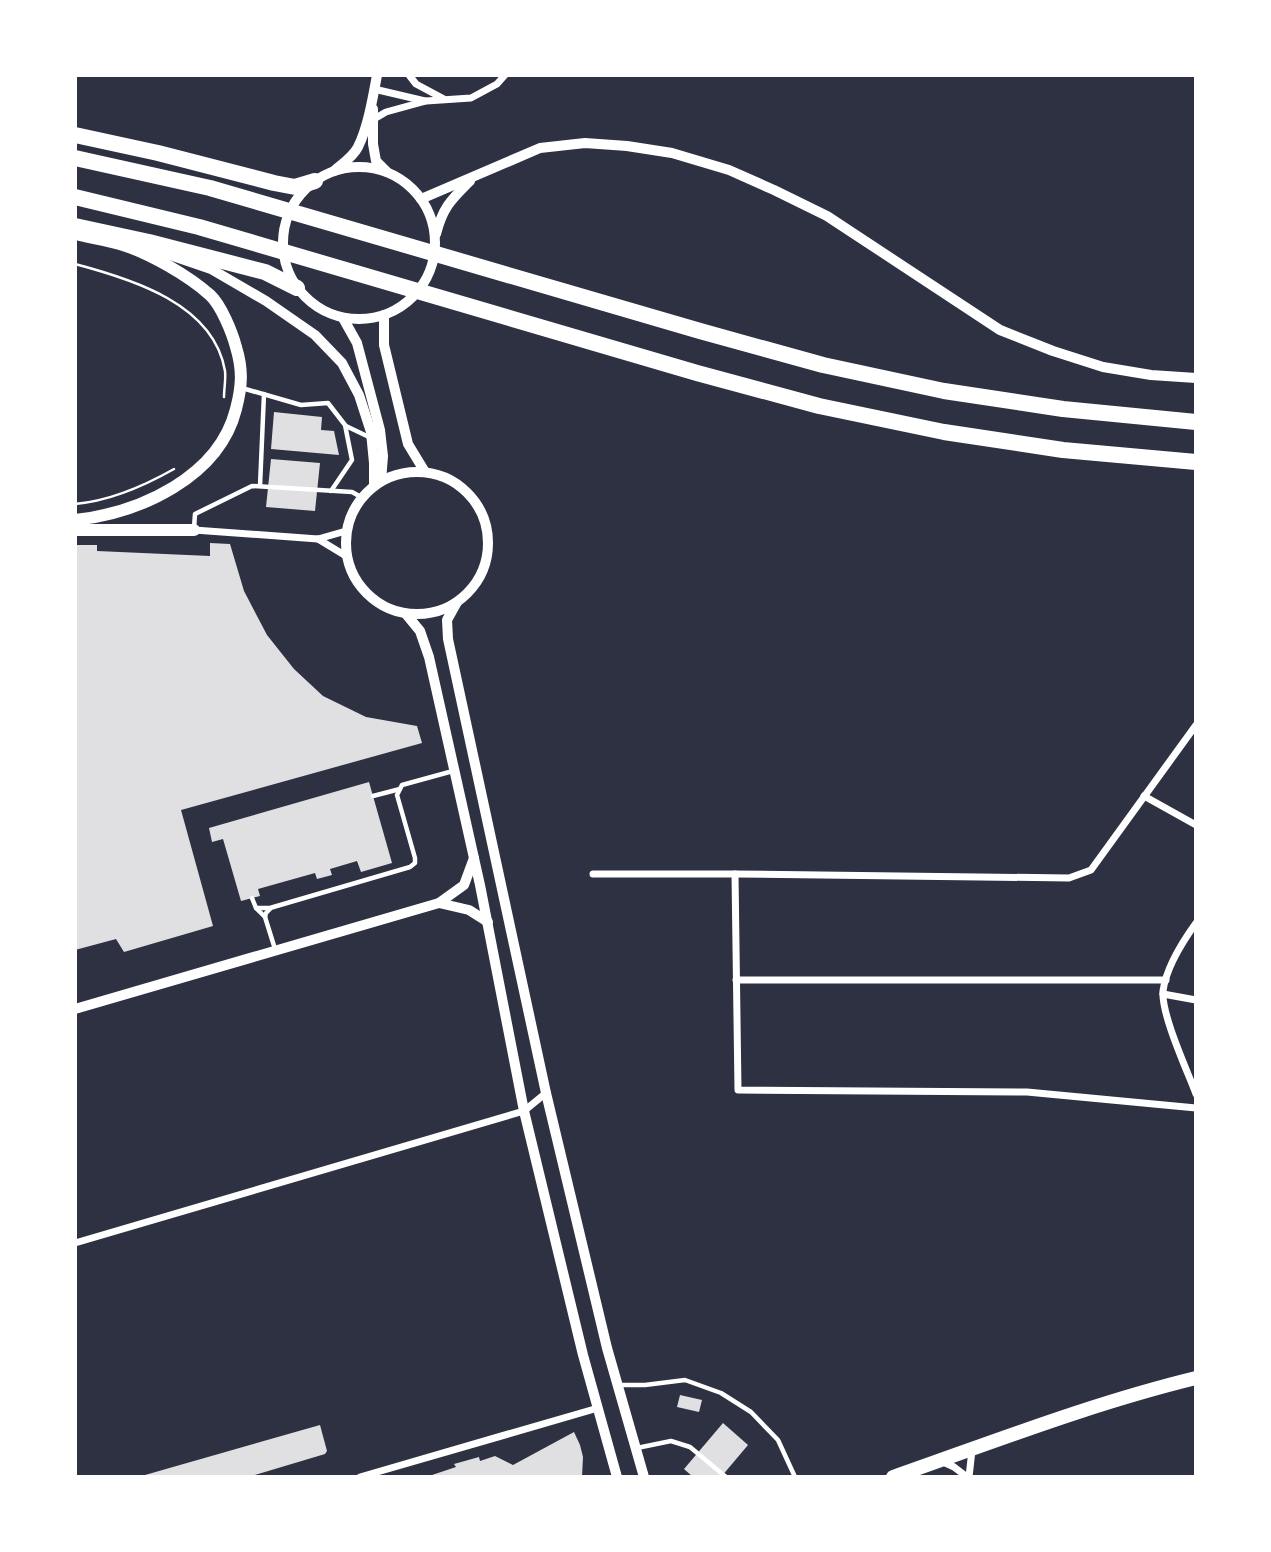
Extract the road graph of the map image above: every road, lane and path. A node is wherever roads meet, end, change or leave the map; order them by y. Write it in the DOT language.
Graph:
graph roads {
  1 [pos="377,75"];
  2 [pos="409,75"];
  3 [pos="505,75"];
  4 [pos="374,89"];
  5 [pos="445,100"];
  6 [pos="373,101"];
  7 [pos="426,101"];
  8 [pos="374,119"];
  9 [pos="75,135"];
  10 [pos="75,158"];
  11 [pos="332,172"];
  12 [pos="389,173"];
  13 [pos="474,177"];
  14 [pos="315,181"];
  15 [pos="75,197"];
  16 [pos="421,199"];
  17 [pos="75,226"];
  18 [pos="75,234"];
  19 [pos="435,237"];
  20 [pos="125,245"];
  21 [pos="75,264"];
  22 [pos="297,288"];
  23 [pos="384,315"];
  24 [pos="344,318"];
  25 [pos="1196,379"];
  26 [pos="242,388"];
  27 [pos="264,394"];
  28 [pos="222,407"];
  29 [pos="1196,422"];
  30 [pos="345,425"];
  31 [pos="371,438"];
  32 [pos="1196,462"];
  33 [pos="175,468"];
  34 [pos="425,472"];
  35 [pos="377,483"];
  36 [pos="260,486"];
  37 [pos="331,491"];
  38 [pos="361,497"];
  39 [pos="75,504"];
  40 [pos="75,520"];
  41 [pos="75,530"];
  42 [pos="194,530"];
  43 [pos="346,531"];
  44 [pos="318,539"];
  45 [pos="346,556"];
  46 [pos="457,602"];
  47 [pos="406,614"];
  48 [pos="1196,725"];
  49 [pos="454,771"];
  50 [pos="400,788"];
  51 [pos="373,796"];
  52 [pos="1144,796"];
  53 [pos="1196,825"];
  54 [pos="474,858"];
  55 [pos="593,874"];
  56 [pos="735,874"];
  57 [pos="252,898"];
  58 [pos="439,903"];
  59 [pos="256,908"];
  60 [pos="270,908"];
  61 [pos="265,917"];
  62 [pos="488,922"];
  63 [pos="1196,923"];
  64 [pos="275,950"];
  65 [pos="1166,979"];
  66 [pos="736,980"];
  67 [pos="1163,994"];
  68 [pos="1196,1000"];
  69 [pos="75,1009"];
  70 [pos="546,1093"];
  71 [pos="1196,1094"];
  72 [pos="1196,1108"];
  73 [pos="524,1111"];
  74 [pos="75,1243"];
  75 [pos="1196,1378"];
  76 [pos="616,1384"];
  77 [pos="598,1408"];
  78 [pos="636,1449"];
  79 [pos="973,1449"];
  80 [pos="940,1461"];
  81 [pos="359,1477"];
  82 [pos="617,1477"];
  83 [pos="644,1477"];
  84 [pos="726,1477"];
  85 [pos="795,1477"];
  86 [pos="894,1477"];
  87 [pos="968,1477"];
  1 -- 4 [label="street"];
  2 -- 5 [label="street"];
  3 -- 5 [label="street"];
  4 -- 6 [label="street"];
  4 -- 7 [label="street"];
  5 -- 7 [label="street"];
  6 -- 8 [label="street"];
  6 -- 11 [label="street"];
  7 -- 8 [label="street"];
  8 -- 12 [label="street"];
  9 -- 14 [label="highway"];
  10 -- 29 [label="highway"];
  11 -- 12 [label="street"];
  11 -- 14 [label="street"];
  12 -- 16 [label="street"];
  13 -- 16 [label="street"];
  13 -- 19 [label="street"];
  13 -- 25 [label="street"];
  14 -- 22 [label="street"];
  15 -- 32 [label="highway"];
  16 -- 19 [label="street"];
  17 -- 22 [label="highway"];
  18 -- 20 [label="main road"];
  19 -- 23 [label="street"];
  20 -- 26 [label="main road"];
  20 -- 31 [label="street"];
  21 -- 28 [label="path"];
  22 -- 24 [label="street"];
  23 -- 24 [label="street"];
  23 -- 34 [label="street"];
  24 -- 35 [label="street"];
  26 -- 27 [label="lane"];
  26 -- 40 [label="main road"];
  27 -- 30 [label="lane"];
  27 -- 36 [label="lane"];
  30 -- 31 [label="lane"];
  30 -- 37 [label="lane"];
  31 -- 35 [label="street"];
  33 -- 39 [label="path"];
  34 -- 35 [label="street"];
  34 -- 46 [label="street"];
  35 -- 38 [label="street"];
  36 -- 37 [label="lane"];
  36 -- 42 [label="lane"];
  37 -- 38 [label="lane"];
  38 -- 43 [label="street"];
  41 -- 42 [label="main road"];
  42 -- 44 [label="street"];
  43 -- 44 [label="street"];
  43 -- 45 [label="street"];
  44 -- 45 [label="street"];
  45 -- 47 [label="street"];
  46 -- 47 [label="street"];
  46 -- 70 [label="street"];
  47 -- 49 [label="street"];
  48 -- 52 [label="street"];
  49 -- 50 [label="lane"];
  49 -- 54 [label="street"];
  50 -- 51 [label="lane"];
  50 -- 60 [label="lane"];
  52 -- 53 [label="street"];
  52 -- 56 [label="street"];
  54 -- 58 [label="street"];
  54 -- 62 [label="street"];
  55 -- 56 [label="street"];
  56 -- 66 [label="street"];
  57 -- 59 [label="lane"];
  58 -- 62 [label="street"];
  58 -- 64 [label="street"];
  59 -- 60 [label="lane"];
  59 -- 61 [label="lane"];
  60 -- 61 [label="lane"];
  61 -- 64 [label="lane"];
  62 -- 73 [label="street"];
  63 -- 65 [label="street"];
  64 -- 69 [label="street"];
  65 -- 66 [label="street"];
  65 -- 67 [label="street"];
  66 -- 72 [label="street"];
  67 -- 68 [label="street"];
  67 -- 71 [label="street"];
  70 -- 73 [label="street"];
  70 -- 76 [label="street"];
  73 -- 74 [label="street"];
  73 -- 77 [label="street"];
  75 -- 79 [label="main road"];
  76 -- 78 [label="street"];
  76 -- 85 [label="lane"];
  77 -- 81 [label="street"];
  77 -- 82 [label="street"];
  78 -- 83 [label="street"];
  78 -- 84 [label="lane"];
  79 -- 80 [label="main road"];
  79 -- 87 [label="street"];
  80 -- 86 [label="main road"];
  80 -- 87 [label="street"];
}
